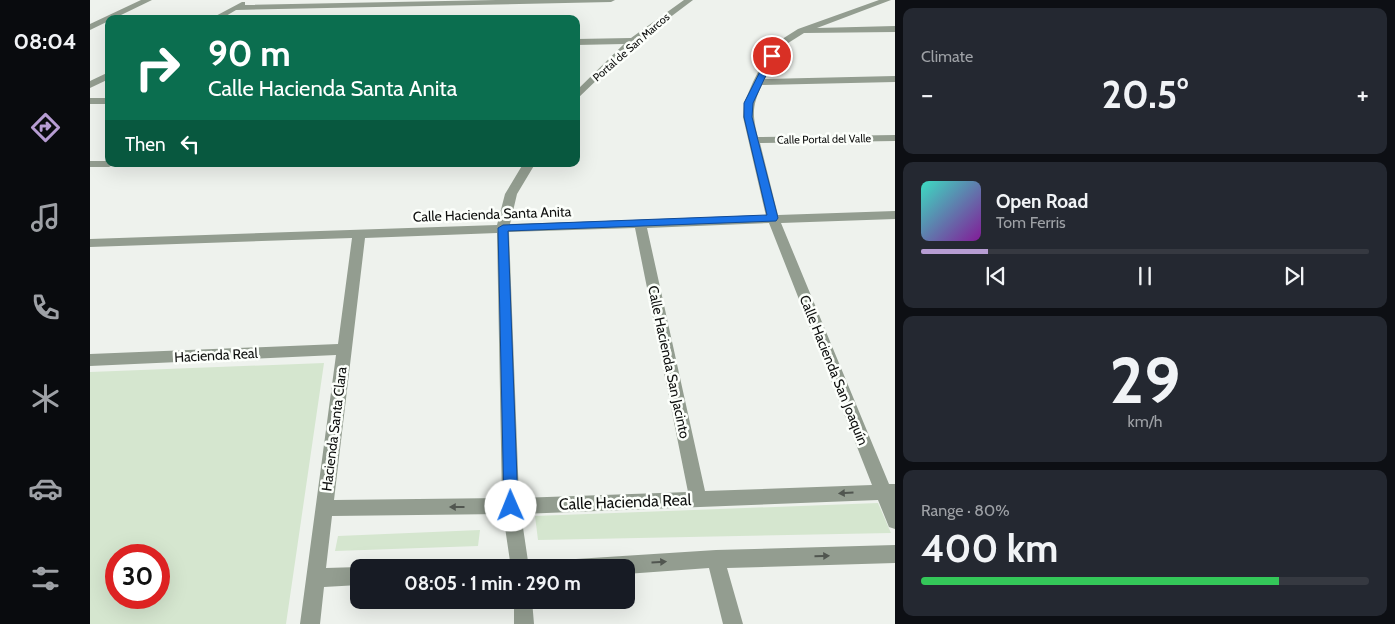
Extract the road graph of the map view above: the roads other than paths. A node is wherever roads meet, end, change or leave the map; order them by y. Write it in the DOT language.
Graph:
graph roads {
  1 [pos="148,0"];
  2 [pos="249,0"];
  3 [pos="611,0"];
  4 [pos="689,0"];
  5 [pos="887,0"];
  6 [pos="236,8"];
  7 [pos="116,15"];
  8 [pos="222,15"];
  9 [pos="105,20"];
  10 [pos="90,27"];
  11 [pos="895,29"];
  12 [pos="801,31"];
  13 [pos="580,42"];
  14 [pos="634,42"];
  15 [pos="105,77"];
  16 [pos="895,79"];
  17 [pos="758,82"];
  18 [pos="90,85"];
  19 [pos="580,91"];
  20 [pos="105,100"];
  21 [pos="90,101"];
  22 [pos="895,138"];
  23 [pos="752,140"];
  24 [pos="90,164"];
  25 [pos="105,164"];
  26 [pos="527,167"];
  27 [pos="895,215"];
  28 [pos="773,218"];
  29 [pos="640,223"];
  30 [pos="503,228"];
  31 [pos="359,233"];
  32 [pos="90,243"];
  33 [pos="343,349"];
  34 [pos="90,360"];
  35 [pos="889,491"];
  36 [pos="698,500"];
  37 [pos="511,506"];
  38 [pos="324,508"];
  39 [pos="895,521"];
  40 [pos="895,554"];
  41 [pos="519,559"];
  42 [pos="716,559"];
  43 [pos="635,564"];
  44 [pos="350,576"];
  45 [pos="317,578"];
  46 [pos="523,609"];
  47 [pos="310,624"];
  48 [pos="524,624"];
  49 [pos="733,624"];
  1 -- 7 [label="street"];
  2 -- 6 [label="street"];
  3 -- 6 [label="street"];
  4 -- 14 [label="street, Portal de San Marcos"];
  5 -- 12 [label="street, Calle Hacienda San Joaquín"];
  6 -- 8 [label="street"];
  9 -- 10 [label="street"];
  11 -- 12 [label="street"];
  12 -- 17 [label="street, Calle Hacienda San Joaquín"];
  13 -- 14 [label="street"];
  14 -- 19 [label="street, Portal de San Marcos"];
  15 -- 18 [label="street"];
  16 -- 17 [label="street"];
  17 -- 23 [label="street, Calle Hacienda San Joaquín"];
  20 -- 21 [label="street"];
  22 -- 23 [label="street, Calle Portal del Valle"];
  23 -- 28 [label="street, Calle Hacienda San Joaquín"];
  24 -- 25 [label="street"];
  26 -- 30 [label="street"];
  27 -- 28 [label="street, Calle Hacienda Santa Anita"];
  28 -- 29 [label="street, Calle Hacienda Santa Anita"];
  28 -- 35 [label="street, Calle Hacienda San Joaquín"];
  29 -- 30 [label="street, Calle Hacienda Santa Anita"];
  29 -- 36 [label="street, Calle Hacienda San Jacinto"];
  30 -- 31 [label="street, Calle Hacienda Santa Anita"];
  30 -- 37 [label="street"];
  31 -- 32 [label="street, Calle Hacienda Santa Anita"];
  31 -- 33 [label="street, Hacienda Santa Clara"];
  33 -- 34 [label="street, Hacienda Real"];
  33 -- 38 [label="street, Hacienda Santa Clara"];
  35 -- 36 [label="street, Calle Hacienda Real, one-way"];
  35 -- 39 [label="street, Calle Hacienda San Joaquín"];
  36 -- 37 [label="street, Calle Hacienda Real"];
  37 -- 38 [label="street, Calle Hacienda Real, one-way"];
  37 -- 41 [label="street"];
  38 -- 45 [label="street, Hacienda Santa Clara"];
  42 -- 40 [label="street, one-way"];
  43 -- 42 [label="street, one-way"];
  42 -- 49 [label="street"];
  44 -- 45 [label="street"];
  45 -- 47 [label="street, Hacienda Santa Clara"];
  46 -- 48 [label="street"];
}
